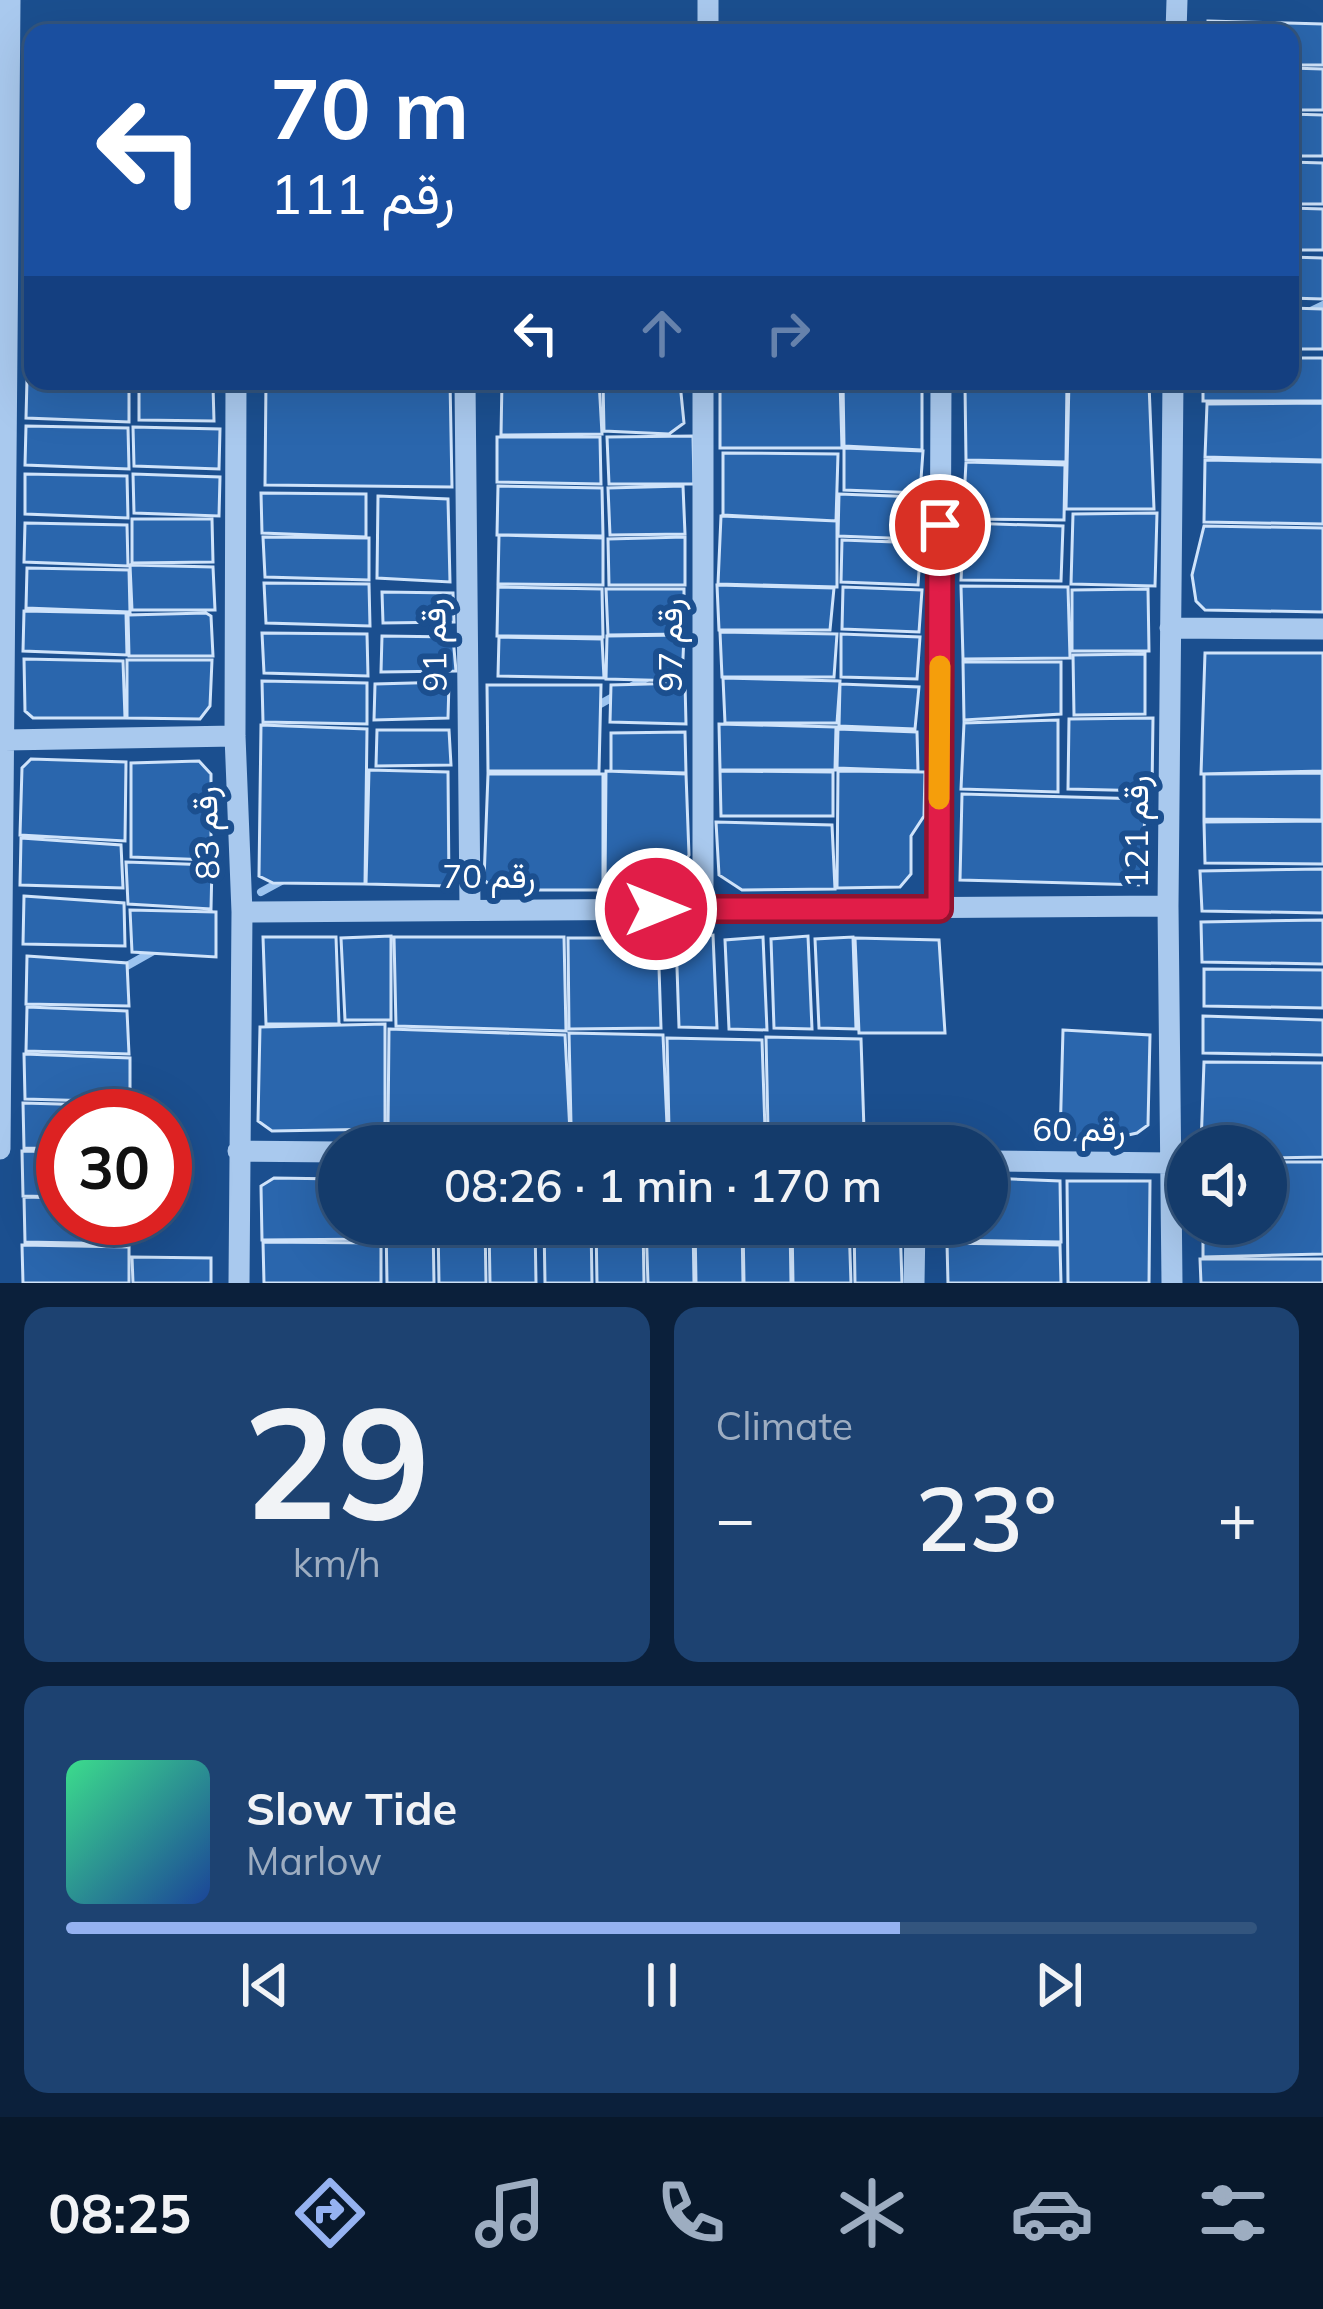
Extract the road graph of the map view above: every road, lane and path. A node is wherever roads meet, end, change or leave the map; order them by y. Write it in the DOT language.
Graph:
graph roads {
  1 [pos="10,0"];
  2 [pos="22,91"];
  3 [pos="236,390"];
  4 [pos="465,390"];
  5 [pos="703,390"];
  6 [pos="941,390"];
  7 [pos="1173,390"];
  8 [pos="2,426"];
  9 [pos="1170,628"];
  10 [pos="1323,629"];
  11 [pos="2,656"];
  12 [pos="235,736"];
  13 [pos="5,740"];
  14 [pos="1168,906"];
  15 [pos="470,909"];
  16 [pos="703,909"];
  17 [pos="939,909"];
  18 [pos="242,912"];
  19 [pos="1171,1125"];
  20 [pos="0,1149"];
  21 [pos="238,1150"];
  22 [pos="318,1152"];
  23 [pos="1008,1161"];
  24 [pos="1167,1162"];
  25 [pos="915,1245"];
  26 [pos="1172,1245"];
  27 [pos="239,1283"];
  28 [pos="914,1283"];
  29 [pos="1172,1283"];
  1 -- 2 [label="street"];
  2 -- 8 [label="street"];
  3 -- 12 [label="street, رقم 83"];
  4 -- 15 [label="street, رقم 91"];
  5 -- 16 [label="street, رقم 97"];
  6 -- 17 [label="street"];
  7 -- 9 [label="street, رقم 121"];
  8 -- 11 [label="street"];
  9 -- 10 [label="street"];
  9 -- 14 [label="street, رقم 121"];
  11 -- 13 [label="street"];
  12 -- 13 [label="street"];
  12 -- 18 [label="street, رقم 83"];
  13 -- 20 [label="street"];
  14 -- 17 [label="street, رقم 70"];
  14 -- 19 [label="street, رقم 121"];
  15 -- 16 [label="street, رقم 70"];
  15 -- 18 [label="street, رقم 70"];
  16 -- 17 [label="street, رقم 70"];
  18 -- 21 [label="street, رقم 83"];
  21 -- 22 [label="street"];
  21 -- 27 [label="street, رقم 83"];
  23 -- 24 [label="street, رقم 60"];
  25 -- 28 [label="street"];
  26 -- 29 [label="street, رقم 121"];
}
